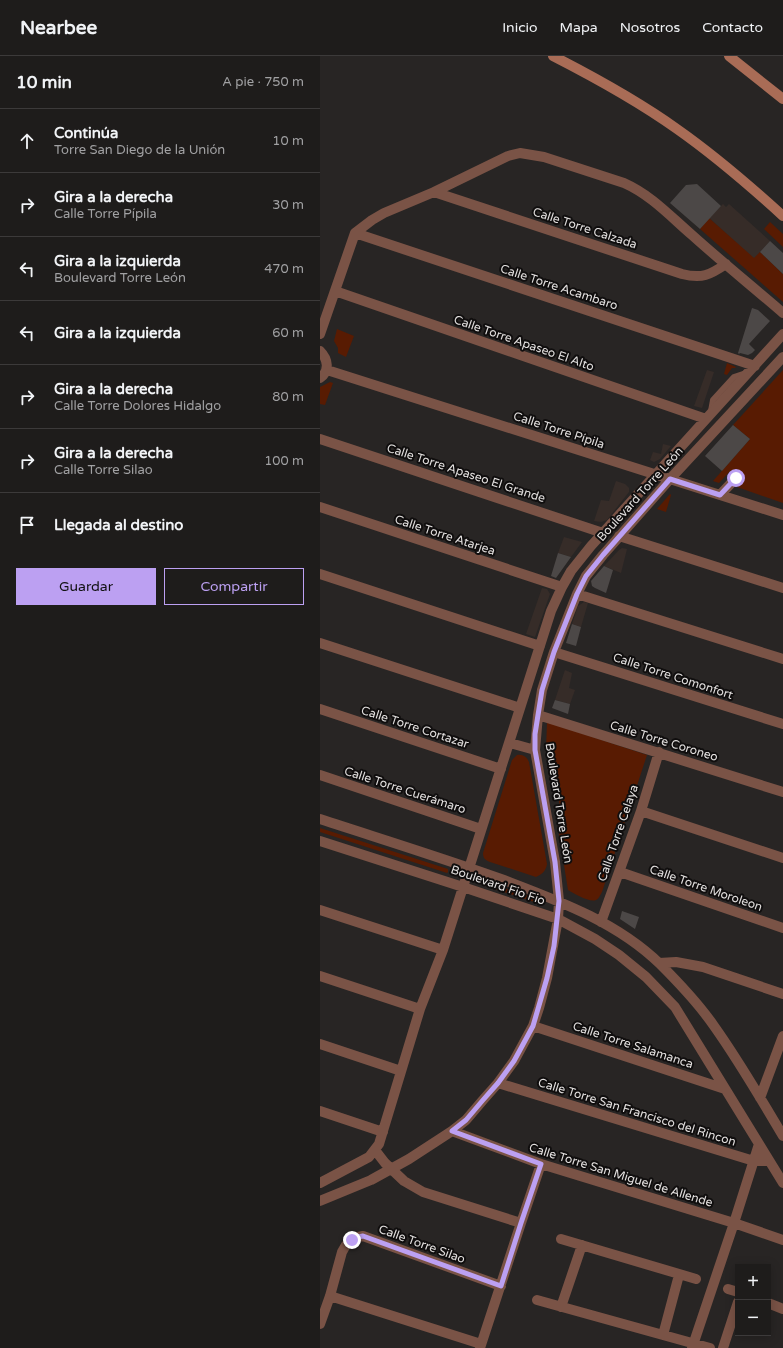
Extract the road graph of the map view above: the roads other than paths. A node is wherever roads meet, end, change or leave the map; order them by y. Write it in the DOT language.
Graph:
graph roads {
  1 [pos="554,56"];
  2 [pos="729,56"];
  3 [pos="783,99"];
  4 [pos="434,192"];
  5 [pos="783,216"];
  6 [pos="356,233"];
  7 [pos="726,264"];
  8 [pos="335,292"];
  9 [pos="783,312"];
  10 [pos="320,334"];
  11 [pos="783,334"];
  12 [pos="320,351"];
  13 [pos="783,357"];
  14 [pos="752,369"];
  15 [pos="323,374"];
  16 [pos="708,416"];
  17 [pos="320,439"];
  18 [pos="656,474"];
  19 [pos="736,478"];
  20 [pos="670,479"];
  21 [pos="720,495"];
  22 [pos="320,507"];
  23 [pos="783,515"];
  24 [pos="603,532"];
  25 [pos="619,536"];
  26 [pos="320,574"];
  27 [pos="562,587"];
  28 [pos="783,588"];
  29 [pos="577,594"];
  30 [pos="320,643"];
  31 [pos="540,646"];
  32 [pos="554,652"];
  33 [pos="783,659"];
  34 [pos="520,708"];
  35 [pos="320,709"];
  36 [pos="538,715"];
  37 [pos="783,724"];
  38 [pos="510,743"];
  39 [pos="535,750"];
  40 [pos="658,752"];
  41 [pos="501,769"];
  42 [pos="320,775"];
  43 [pos="783,792"];
  44 [pos="641,811"];
  45 [pos="320,819"];
  46 [pos="481,828"];
  47 [pos="320,841"];
  48 [pos="783,858"];
  49 [pos="470,868"];
  50 [pos="620,872"];
  51 [pos="463,887"];
  52 [pos="559,901"];
  53 [pos="320,910"];
  54 [pos="558,919"];
  55 [pos="601,922"];
  56 [pos="783,928"];
  57 [pos="443,950"];
  58 [pos="659,963"];
  59 [pos="320,976"];
  60 [pos="783,994"];
  61 [pos="420,1009"];
  62 [pos="533,1026"];
  63 [pos="783,1036"];
  64 [pos="320,1044"];
  65 [pos="401,1071"];
  66 [pos="498,1083"];
  67 [pos="725,1090"];
  68 [pos="760,1098"];
  69 [pos="320,1111"];
  70 [pos="452,1131"];
  71 [pos="383,1132"];
  72 [pos="783,1136"];
  73 [pos="758,1144"];
  74 [pos="375,1150"];
  75 [pos="754,1161"];
  76 [pos="769,1161"];
  77 [pos="541,1164"];
  78 [pos="391,1168"];
  79 [pos="323,1179"];
  80 [pos="783,1183"];
  81 [pos="320,1201"];
  82 [pos="521,1223"];
  83 [pos="734,1224"];
  84 [pos="561,1239"];
  85 [pos="783,1240"];
  86 [pos="582,1245"];
  87 [pos="679,1275"];
  88 [pos="696,1279"];
  89 [pos="501,1286"];
  90 [pos="728,1289"];
  91 [pos="735,1291"];
  92 [pos="330,1296"];
  93 [pos="537,1300"];
  94 [pos="771,1305"];
  95 [pos="561,1307"];
  96 [pos="783,1309"];
  97 [pos="735,1312"];
  98 [pos="320,1324"];
  99 [pos="663,1335"];
  100 [pos="480,1346"];
  101 [pos="693,1346"];
  102 [pos="710,1348"];
  103 [pos="724,1348"];
  1 -- 5 [label="main road"];
  2 -- 3 [label="main road"];
  4 -- 6 [label="street"];
  4 -- 7 [label="street, Calle Torre Calzada"];
  4 -- 7 [label="street"];
  6 -- 8 [label="street"];
  6 -- 14 [label="street, Calle Torre Acambaro"];
  7 -- 9 [label="street"];
  8 -- 10 [label="street"];
  8 -- 16 [label="street, Calle Torre Apaseo El Alto"];
  11 -- 14 [label="street, Boulevard Torre León"];
  12 -- 15 [label="street"];
  13 -- 20 [label="street, Boulevard Torre León"];
  14 -- 16 [label="street, Boulevard Torre León"];
  15 -- 18 [label="street, Calle Torre Pípila"];
  16 -- 18 [label="street, Boulevard Torre León"];
  17 -- 24 [label="street, Calle Torre Apaseo El Grande"];
  18 -- 20 [label="street, Calle Torre Pípila"];
  18 -- 24 [label="street, Boulevard Torre León"];
  19 -- 21 [label="street"];
  20 -- 21 [label="street, Calle Torre Pípila"];
  20 -- 25 [label="street, Boulevard Torre León"];
  21 -- 23 [label="street, Calle Torre Pípila"];
  22 -- 27 [label="street, Calle Torre Atarjea"];
  24 -- 27 [label="street, Boulevard Torre León"];
  25 -- 28 [label="street"];
  25 -- 29 [label="street, Boulevard Torre León"];
  26 -- 31 [label="street"];
  27 -- 31 [label="street, Boulevard Torre León"];
  29 -- 32 [label="street, Boulevard Torre León"];
  29 -- 33 [label="street"];
  30 -- 34 [label="street"];
  31 -- 34 [label="street, Boulevard Torre León"];
  32 -- 36 [label="street, Boulevard Torre León"];
  32 -- 37 [label="street, Calle Torre Comonfort"];
  34 -- 38 [label="street, Boulevard Torre León"];
  35 -- 41 [label="street, Calle Torre Cortazar"];
  36 -- 39 [label="street, Boulevard Torre León"];
  36 -- 40 [label="street, Calle Torre Coroneo"];
  38 -- 39 [label="street"];
  38 -- 41 [label="street, Boulevard Torre León"];
  39 -- 52 [label="street, Boulevard Torre León"];
  40 -- 43 [label="street, Calle Torre Coroneo"];
  40 -- 44 [label="street, Calle Torre Celaya"];
  41 -- 46 [label="street, Boulevard Torre León"];
  42 -- 46 [label="street, Calle Torre Cuerámaro"];
  44 -- 48 [label="street"];
  44 -- 50 [label="street, Calle Torre Celaya"];
  45 -- 49 [label="street, Boulevard Fio Fio"];
  46 -- 49 [label="street, Boulevard Torre León"];
  47 -- 51 [label="street, Boulevard Fio Fio"];
  49 -- 51 [label="street, Boulevard Torre León"];
  49 -- 52 [label="street, Boulevard Fio Fio"];
  50 -- 55 [label="street, Calle Torre Celaya"];
  50 -- 56 [label="street, Calle Torre Moroleon"];
  51 -- 54 [label="street, Boulevard Fio Fio"];
  51 -- 57 [label="street, Boulevard Torre León"];
  52 -- 54 [label="street, Boulevard Torre León"];
  52 -- 55 [label="street, Boulevard Fio Fio"];
  53 -- 57 [label="street"];
  54 -- 62 [label="street, Boulevard Torre León"];
  54 -- 67 [label="street, Boulevard Fio Fio"];
  55 -- 58 [label="street, Boulevard Fio Fio"];
  57 -- 61 [label="street, Boulevard Torre León"];
  58 -- 60 [label="street"];
  58 -- 68 [label="street, Boulevard Fio Fio"];
  59 -- 61 [label="street"];
  61 -- 65 [label="street, Boulevard Torre León"];
  62 -- 66 [label="street, Boulevard Torre León"];
  62 -- 67 [label="street, Calle Torre Salamanca"];
  63 -- 68 [label="street"];
  64 -- 65 [label="street"];
  65 -- 71 [label="street, Boulevard Torre León"];
  66 -- 70 [label="street, Boulevard Torre León"];
  66 -- 75 [label="street, Calle Torre San Francisco del Rincon"];
  67 -- 73 [label="street, Boulevard Fio Fio"];
  68 -- 72 [label="street, Boulevard Fio Fio"];
  69 -- 71 [label="street"];
  70 -- 77 [label="street, Calle Torre San Miguel de Allende"];
  70 -- 78 [label="street, Boulevard Torre León"];
  71 -- 74 [label="street, Boulevard Torre León"];
  73 -- 75 [label="street"];
  73 -- 76 [label="street, Boulevard Fio Fio"];
  74 -- 78 [label="street"];
  74 -- 79 [label="street, Boulevard Torre León"];
  75 -- 76 [label="street, Calle Torre San Francisco del Rincon"];
  75 -- 83 [label="street"];
  76 -- 80 [label="street, Boulevard Fio Fio"];
  77 -- 82 [label="street"];
  77 -- 83 [label="street, Calle Torre San Miguel de Allende"];
  78 -- 81 [label="street, Boulevard Torre León"];
  78 -- 82 [label="street"];
  82 -- 89 [label="street"];
  83 -- 85 [label="street, Calle Torre San Miguel de Allende"];
  83 -- 101 [label="street"];
  84 -- 86 [label="street"];
  86 -- 87 [label="street"];
  86 -- 95 [label="street"];
  87 -- 88 [label="street"];
  87 -- 99 [label="street"];
  89 -- 92 [label="street, Calle Torre Silao"];
  89 -- 100 [label="street"];
  90 -- 91 [label="street"];
  92 -- 98 [label="street, Calle Torre Silao"];
  92 -- 100 [label="street"];
  93 -- 95 [label="street"];
  94 -- 96 [label="street"];
  95 -- 99 [label="street"];
  97 -- 103 [label="street"];
  99 -- 101 [label="street"];
  101 -- 102 [label="street"];
}
